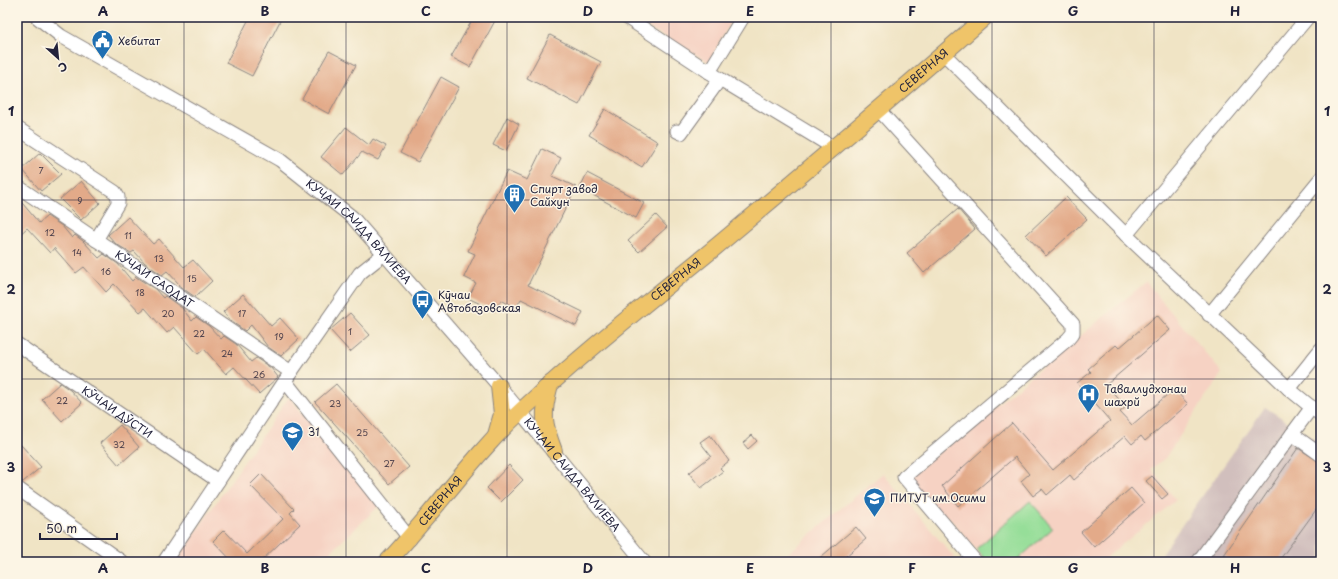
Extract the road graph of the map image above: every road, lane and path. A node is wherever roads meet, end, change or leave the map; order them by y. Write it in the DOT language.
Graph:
graph roads {
  1 [pos="37,17"];
  2 [pos="626,17"];
  3 [pos="743,17"];
  4 [pos="985,17"];
  5 [pos="1308,17"];
  6 [pos="944,54"];
  7 [pos="715,75"];
  8 [pos="878,109"];
  9 [pos="17,128"];
  10 [pos="677,131"];
  11 [pos="834,148"];
  12 [pos="1321,178"];
  13 [pos="17,186"];
  14 [pos="1126,235"];
  15 [pos="96,240"];
  16 [pos="384,254"];
  17 [pos="1210,315"];
  18 [pos="17,344"];
  19 [pos="1321,349"];
  20 [pos="288,377"];
  21 [pos="550,384"];
  22 [pos="499,386"];
  23 [pos="1289,389"];
  24 [pos="520,411"];
  25 [pos="1316,411"];
  26 [pos="1292,434"];
  27 [pos="495,436"];
  28 [pos="554,451"];
  29 [pos="1321,455"];
  30 [pos="218,481"];
  31 [pos="17,488"];
  32 [pos="410,539"];
  33 [pos="122,562"];
  34 [pos="164,562"];
  35 [pos="387,562"];
  36 [pos="644,562"];
  37 [pos="976,562"];
  38 [pos="1198,562"];
  1 -- 16 [label="street, КУЧАИ САИДА ВАЛИЕВА"];
  2 -- 7 [label="street"];
  3 -- 7 [label="street"];
  4 -- 6 [label="main road, СЕВЕРНАЯ"];
  5 -- 14 [label="street"];
  6 -- 8 [label="main road, СЕВЕРНАЯ"];
  6 -- 14 [label="street"];
  7 -- 10 [label="street"];
  7 -- 11 [label="street"];
  8 -- 11 [label="main road, СЕВЕРНАЯ"];
  8 -- 37 [label="street"];
  9 -- 15 [label="street"];
  11 -- 21 [label="main road, СЕВЕРНАЯ"];
  12 -- 17 [label="street"];
  13 -- 15 [label="street, КӮЧАИ САОДАТ"];
  14 -- 17 [label="street"];
  15 -- 20 [label="street, КӮЧАИ САОДАТ"];
  16 -- 20 [label="street"];
  16 -- 22 [label="street, КУЧАИ САИДА ВАЛИЕВА"];
  17 -- 23 [label="street"];
  18 -- 30 [label="street, КӮЧАИ ДӮСТИ"];
  19 -- 23 [label="street"];
  20 -- 30 [label="street"];
  20 -- 32 [label="street, КӮЧАИ САОДАТ"];
  21 -- 24 [label="main road, СЕВЕРНАЯ"];
  21 -- 28 [label="main road"];
  22 -- 24 [label="street, КУЧАИ САИДА ВАЛИЕВА"];
  22 -- 27 [label="main road"];
  23 -- 25 [label="street"];
  24 -- 27 [label="main road, СЕВЕРНАЯ"];
  24 -- 28 [label="street, КУЧАИ САИДА ВАЛИЕВА"];
  25 -- 26 [label="street"];
  26 -- 29 [label="street"];
  26 -- 38 [label="street"];
  27 -- 32 [label="main road, СЕВЕРНАЯ"];
  28 -- 36 [label="street, КУЧАИ САИДА ВАЛИЕВА"];
  30 -- 34 [label="street"];
  31 -- 33 [label="street"];
  32 -- 35 [label="main road, СЕВЕРНАЯ"];
}
